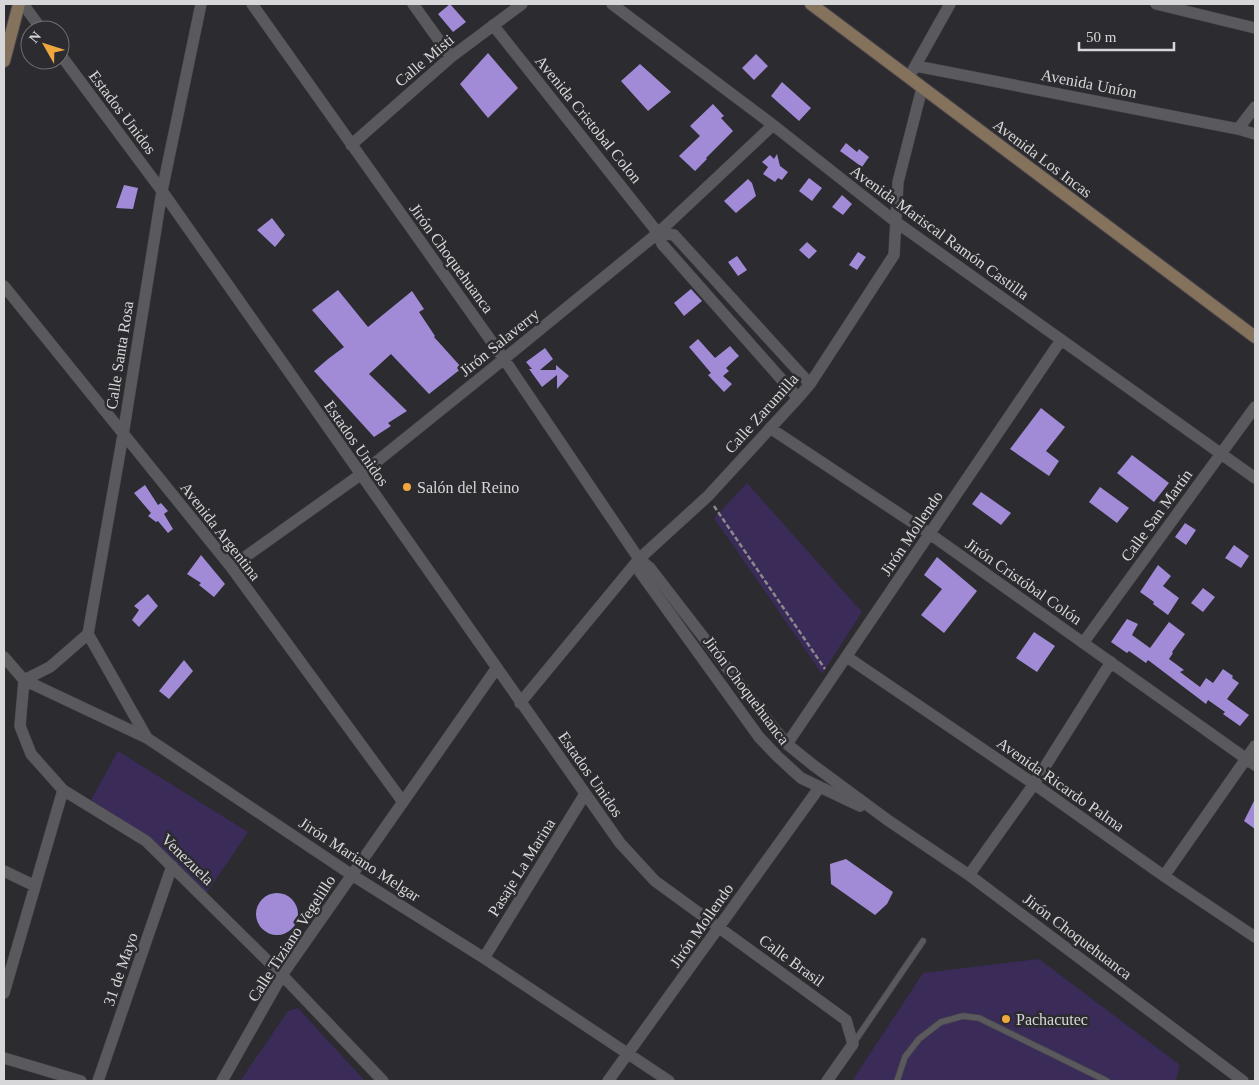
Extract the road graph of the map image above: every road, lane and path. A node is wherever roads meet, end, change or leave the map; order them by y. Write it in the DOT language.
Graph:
graph roads {
  1 [pos="18,4"];
  2 [pos="22,4"];
  3 [pos="201,4"];
  4 [pos="252,4"];
  5 [pos="413,4"];
  6 [pos="522,4"];
  7 [pos="612,4"];
  8 [pos="811,4"];
  9 [pos="950,4"];
  10 [pos="1156,4"];
  11 [pos="34,20"];
  12 [pos="493,25"];
  13 [pos="1255,28"];
  14 [pos="451,57"];
  15 [pos="4,61"];
  16 [pos="916,66"];
  17 [pos="70,68"];
  18 [pos="909,78"];
  19 [pos="922,88"];
  20 [pos="1255,107"];
  21 [pos="773,124"];
  22 [pos="1238,129"];
  23 [pos="1255,134"];
  24 [pos="351,145"];
  25 [pos="162,192"];
  26 [pos="896,222"];
  27 [pos="658,232"];
  28 [pos="4,286"];
  29 [pos="1255,337"];
  30 [pos="1061,340"];
  31 [pos="504,359"];
  32 [pos="810,384"];
  33 [pos="798,398"];
  34 [pos="1255,407"];
  35 [pos="770,428"];
  36 [pos="123,436"];
  37 [pos="1221,453"];
  38 [pos="360,475"];
  39 [pos="1255,478"];
  40 [pos="708,496"];
  41 [pos="930,534"];
  42 [pos="639,559"];
  43 [pos="231,567"];
  44 [pos="88,634"];
  45 [pos="1083,643"];
  46 [pos="4,657"];
  47 [pos="847,657"];
  48 [pos="1111,662"];
  49 [pos="496,669"];
  50 [pos="832,679"];
  51 [pos="24,680"];
  52 [pos="520,703"];
  53 [pos="147,738"];
  54 [pos="787,744"];
  55 [pos="1255,746"];
  56 [pos="1251,762"];
  57 [pos="1034,784"];
  58 [pos="819,788"];
  59 [pos="62,790"];
  60 [pos="585,794"];
  61 [pos="403,802"];
  62 [pos="889,821"];
  63 [pos="172,866"];
  64 [pos="4,871"];
  65 [pos="352,875"];
  66 [pos="969,875"];
  67 [pos="1164,876"];
  68 [pos="35,886"];
  69 [pos="719,927"];
  70 [pos="1255,937"];
  71 [pos="923,941"];
  72 [pos="484,958"];
  73 [pos="282,975"];
  74 [pos="4,993"];
  75 [pos="853,1044"];
  76 [pos="630,1054"];
  77 [pos="4,1058"];
  78 [pos="830,1080"];
  79 [pos="81,1081"];
  80 [pos="98,1081"];
  81 [pos="222,1081"];
  82 [pos="383,1081"];
  83 [pos="608,1081"];
  84 [pos="669,1081"];
  85 [pos="897,1081"];
  86 [pos="1107,1081"];
  87 [pos="1244,1081"];
  1 -- 15 [label="street"];
  2 -- 11 [label="street"];
  3 -- 25 [label="street, Calle Santa Rosa"];
  4 -- 24 [label="street, Jirón Choquehuanca"];
  5 -- 14 [label="street"];
  6 -- 12 [label="street, Calle Misti"];
  7 -- 21 [label="street, Avenida Mariscal Ramón Castilla"];
  8 -- 18 [label="street, Avenida Los Incas"];
  9 -- 16 [label="street"];
  10 -- 13 [label="street"];
  12 -- 14 [label="street, Calle Misti"];
  12 -- 27 [label="street, Avenida Cristobal Colon"];
  14 -- 24 [label="street, Calle Misti"];
  16 -- 18 [label="street"];
  16 -- 22 [label="street, Avenida Uníon"];
  17 -- 25 [label="street, Estados Unidos"];
  18 -- 19 [label="street, Avenida Los Incas"];
  19 -- 26 [label="street, Calle Zarumilla"];
  19 -- 29 [label="street, Avenida Los Incas"];
  20 -- 22 [label="street"];
  21 -- 26 [label="street, Avenida Mariscal Ramón Castilla"];
  21 -- 27 [label="street, Jirón Salaverry"];
  22 -- 23 [label="street, Avenida Uníon"];
  24 -- 31 [label="street, Jirón Choquehuanca"];
  25 -- 36 [label="street, Calle Santa Rosa"];
  25 -- 38 [label="street, Estados Unidos"];
  26 -- 30 [label="street, Avenida Mariscal Ramón Castilla"];
  26 -- 32 [label="street, Calle Zarumilla"];
  27 -- 31 [label="street, Jirón Salaverry"];
  27 -- 32 [label="street"];
  27 -- 33 [label="street, Avenida Cristobal Colon"];
  28 -- 36 [label="street, Avenida Argentina"];
  30 -- 37 [label="street, Avenida Mariscal Ramón Castilla"];
  30 -- 41 [label="street, Jirón Mollendo"];
  31 -- 38 [label="street, Jirón Salaverry"];
  31 -- 42 [label="street, Jirón Choquehuanca"];
  32 -- 33 [label="street, Calle Zarumilla"];
  33 -- 35 [label="street, Calle Zarumilla"];
  34 -- 37 [label="street, Calle San Martín"];
  35 -- 40 [label="street, Calle Zarumilla"];
  35 -- 41 [label="street, Jirón Cristóbal Colón"];
  36 -- 43 [label="street, Avenida Argentina"];
  36 -- 44 [label="street, Calle Santa Rosa"];
  37 -- 39 [label="street, Avenida Mariscal Ramón Castilla"];
  37 -- 45 [label="street, Calle San Martín"];
  38 -- 43 [label="street, Jirón Salaverry"];
  38 -- 49 [label="street, Estados Unidos"];
  40 -- 42 [label="street, Calle Zarumilla"];
  40 -- 50 [label="path"];
  41 -- 45 [label="street, Jirón Cristóbal Colón"];
  41 -- 47 [label="street, Jirón Mollendo"];
  42 -- 52 [label="street, Calle Zarumilla"];
  42 -- 54 [label="street, Jirón Choquehuanca"];
  42 -- 58 [label="street, Jirón Choquehuanca"];
  43 -- 61 [label="street, Avenida Argentina"];
  44 -- 51 [label="street"];
  44 -- 53 [label="street"];
  45 -- 48 [label="street, Jirón Cristóbal Colón"];
  46 -- 51 [label="street"];
  47 -- 50 [label="street, Jirón Mollendo"];
  47 -- 57 [label="street, Avenida Ricardo Palma"];
  48 -- 56 [label="street, Jirón Cristóbal Colón"];
  48 -- 57 [label="street"];
  49 -- 52 [label="street, Estados Unidos"];
  49 -- 61 [label="street, Calle Tiziano Vegelillo"];
  50 -- 54 [label="street, Jirón Mollendo"];
  51 -- 53 [label="street, Jirón Mariano Melgar"];
  51 -- 59 [label="street, Venezuela"];
  52 -- 60 [label="street, Estados Unidos"];
  53 -- 65 [label="street, Jirón Mariano Melgar"];
  54 -- 62 [label="street, Jirón Choquehuanca"];
  55 -- 56 [label="street"];
  56 -- 67 [label="street"];
  57 -- 66 [label="street"];
  57 -- 67 [label="street, Avenida Ricardo Palma"];
  58 -- 62 [label="street, Jirón Choquehuanca"];
  58 -- 69 [label="street, Jirón Mollendo"];
  59 -- 63 [label="street, Venezuela"];
  59 -- 68 [label="street"];
  60 -- 69 [label="street, Estados Unidos"];
  60 -- 72 [label="street, Pasaje La Marina"];
  61 -- 65 [label="street, Calle Tiziano Vegelillo"];
  62 -- 66 [label="street, Jirón Choquehuanca"];
  63 -- 73 [label="street, Venezuela"];
  63 -- 80 [label="street, 31 de Mayo"];
  64 -- 68 [label="street"];
  65 -- 72 [label="street, Jirón Mariano Melgar"];
  65 -- 73 [label="street, Calle Tiziano Vegelillo"];
  66 -- 87 [label="street, Jirón Choquehuanca"];
  67 -- 70 [label="street, Avenida Ricardo Palma"];
  68 -- 74 [label="street"];
  69 -- 75 [label="street, Calle Brasil"];
  69 -- 76 [label="street, Jirón Mollendo"];
  71 -- 75 [label="lane"];
  72 -- 76 [label="street, Jirón Mariano Melgar"];
  73 -- 81 [label="street, Calle Tiziano Vegelillo"];
  73 -- 82 [label="street, Venezuela"];
  75 -- 78 [label="street"];
  76 -- 83 [label="street, Jirón Mollendo"];
  76 -- 84 [label="street, Jirón Mariano Melgar"];
  77 -- 79 [label="street"];
  85 -- 86 [label="lane"];
}
